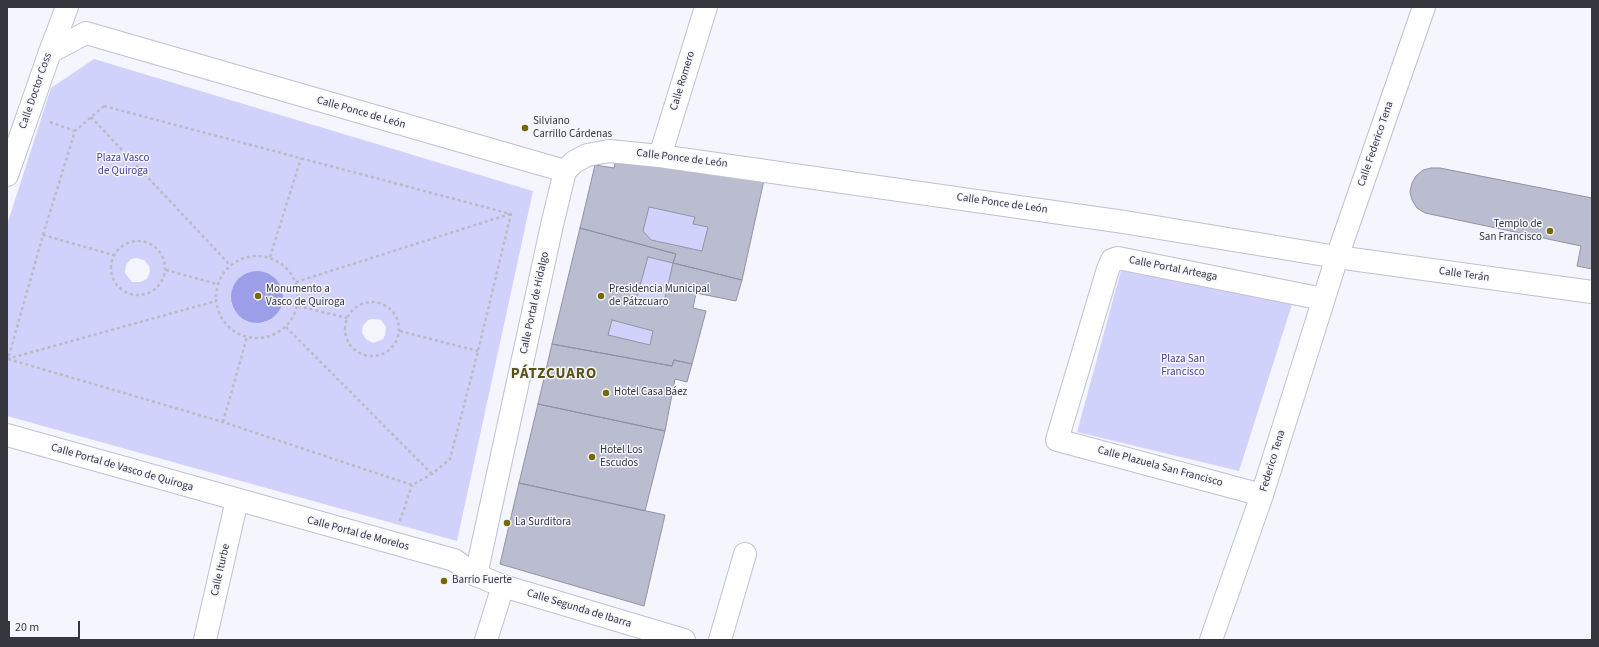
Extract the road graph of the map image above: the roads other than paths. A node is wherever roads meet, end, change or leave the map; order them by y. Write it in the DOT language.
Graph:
graph roads {
  1 [pos="67,7"];
  2 [pos="706,7"];
  3 [pos="1424,7"];
  4 [pos="50,52"];
  5 [pos="660,156"];
  6 [pos="565,171"];
  7 [pos="7,175"];
  8 [pos="1337,257"];
  9 [pos="1326,290"];
  10 [pos="1592,292"];
  11 [pos="7,435"];
  12 [pos="1057,440"];
  13 [pos="1262,495"];
  14 [pos="237,500"];
  15 [pos="745,554"];
  16 [pos="476,575"];
  17 [pos="503,586"];
  18 [pos="205,640"];
  19 [pos="486,640"];
  20 [pos="684,640"];
  21 [pos="720,640"];
  22 [pos="1211,640"];
  1 -- 4 [label="main road, Calle Doctor Coss"];
  2 -- 5 [label="main road, Calle Romero"];
  3 -- 8 [label="main road, Calle Federico Tena"];
  4 -- 6 [label="main road, Calle Ponce de León"];
  4 -- 7 [label="main road, Calle Doctor Coss"];
  5 -- 6 [label="main road, Calle Ponce de León"];
  5 -- 8 [label="main road, Calle Ponce de León"];
  6 -- 16 [label="main road, Calle Portal de Hidalgo"];
  8 -- 9 [label="main road, Calle Federico Tena"];
  8 -- 10 [label="main road, Calle Terán"];
  9 -- 12 [label="main road, Calle Portal Arteaga"];
  9 -- 13 [label="main road, Federico Tena"];
  11 -- 14 [label="main road, Calle Portal de Vasco de Quiroga"];
  12 -- 13 [label="main road, Calle Plazuela San Francisco"];
  13 -- 22 [label="main road, Federico Tena"];
  14 -- 16 [label="main road, Calle Portal de Morelos"];
  14 -- 18 [label="main road, Calle Iturbe"];
  15 -- 21 [label="main road"];
  16 -- 17 [label="main road, Calle Segunda de Ibarra"];
  17 -- 19 [label="main road"];
  17 -- 20 [label="main road, Calle Segunda de Ibarra"];
}
